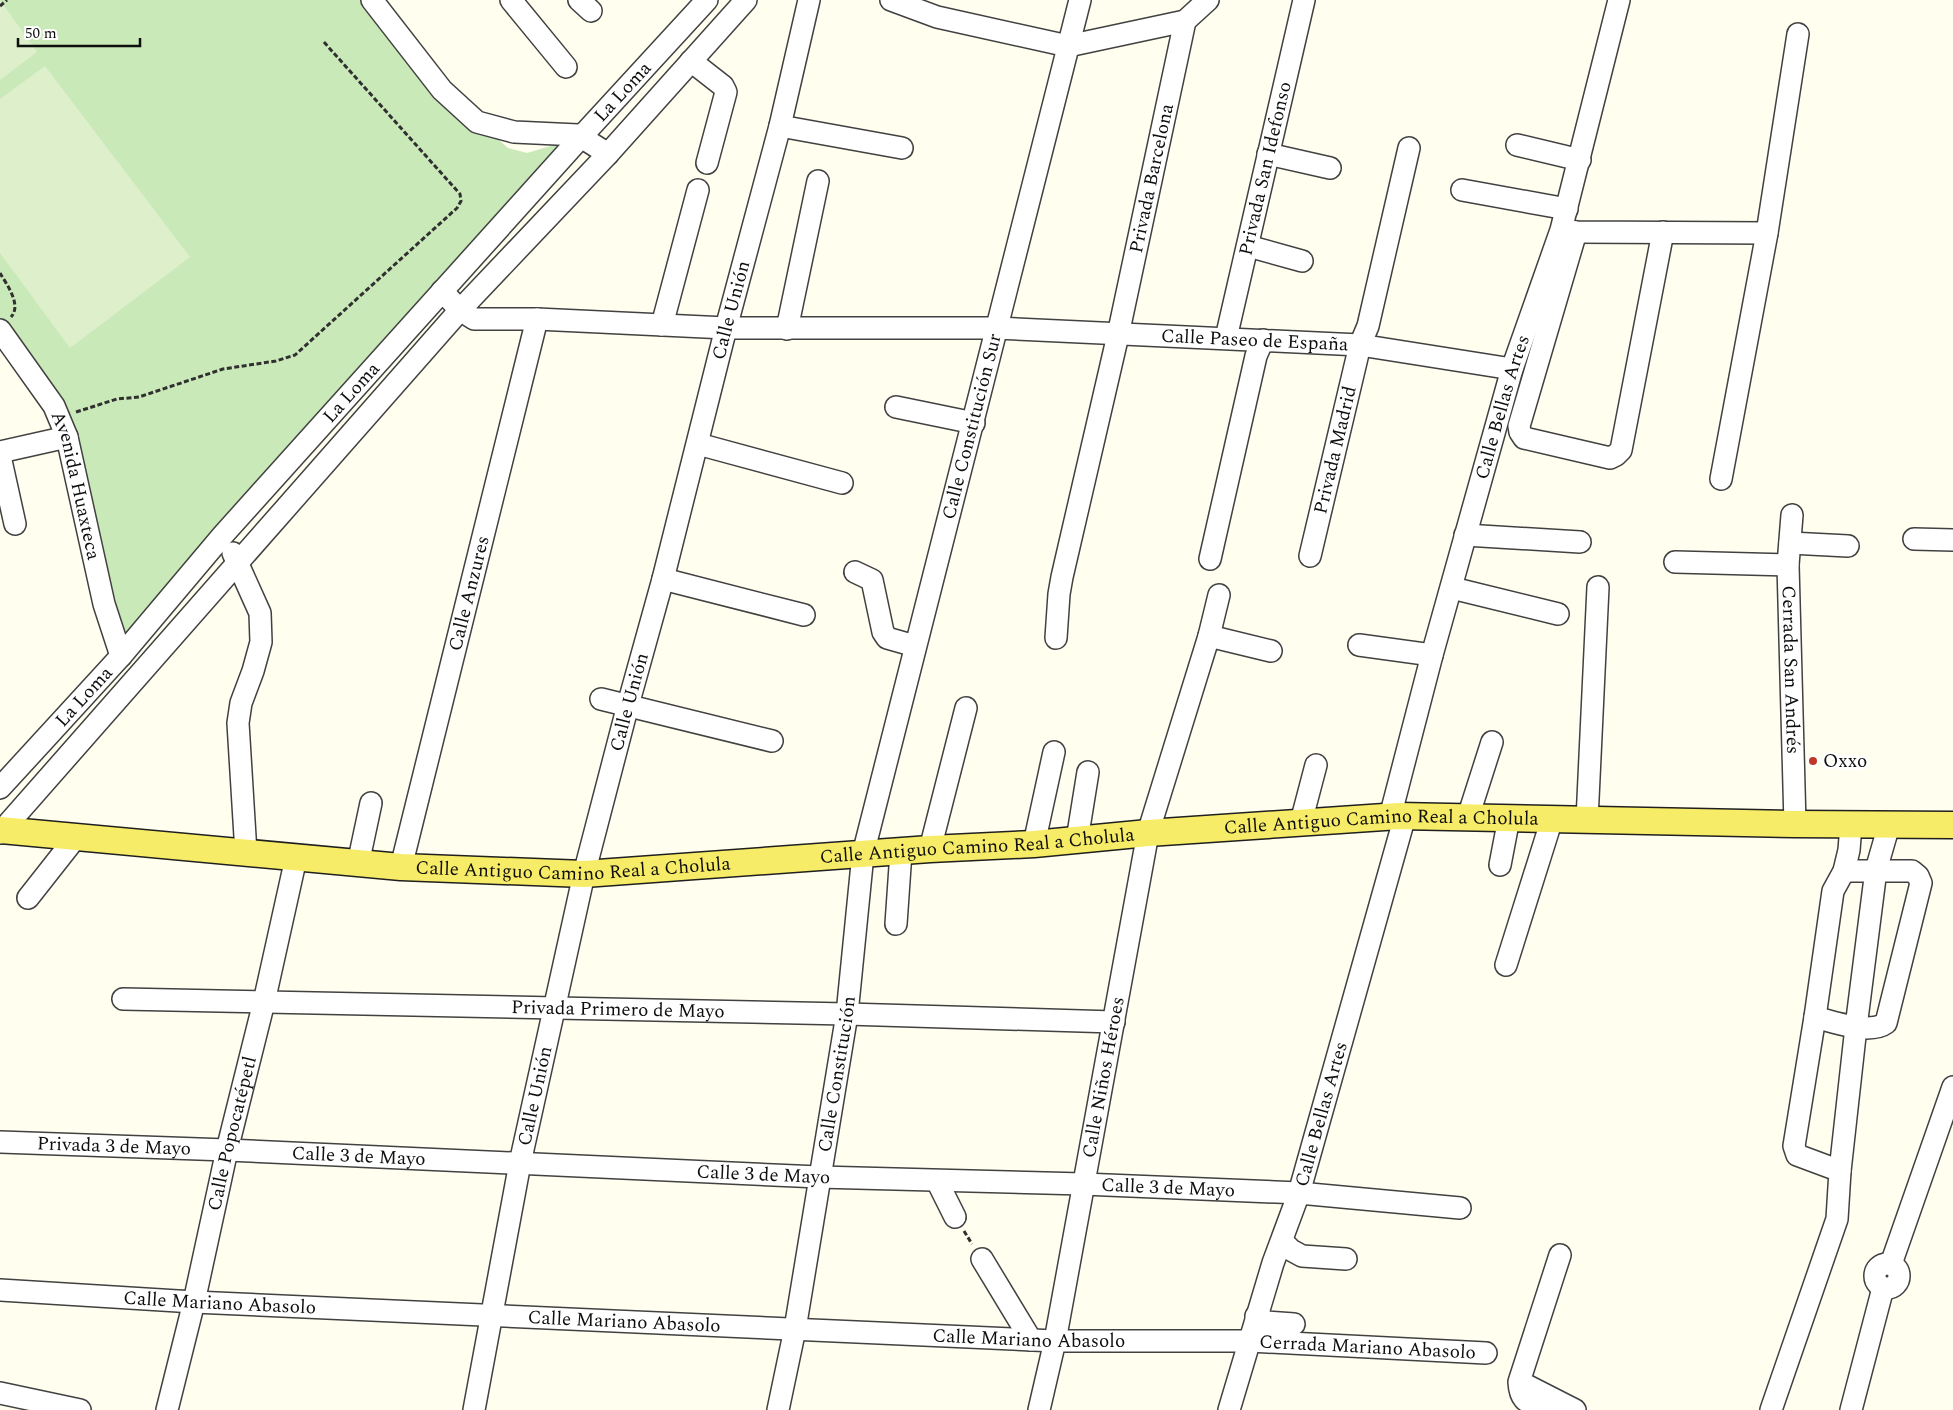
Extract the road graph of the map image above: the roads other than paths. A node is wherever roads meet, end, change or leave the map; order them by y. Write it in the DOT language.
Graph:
graph roads {
  1 [pos="372,0"];
  2 [pos="511,0"];
  3 [pos="707,0"];
  4 [pos="746,0"];
  5 [pos="809,0"];
  6 [pos="891,0"];
  7 [pos="1080,0"];
  8 [pos="1208,0"];
  9 [pos="1304,0"];
  10 [pos="1619,0"];
  11 [pos="1185,21"];
  12 [pos="1798,34"];
  13 [pos="1068,46"];
  14 [pos="691,61"];
  15 [pos="566,66"];
  16 [pos="780,126"];
  17 [pos="581,136"];
  18 [pos="1517,145"];
  19 [pos="902,148"];
  20 [pos="1408,148"];
  21 [pos="608,154"];
  22 [pos="1268,154"];
  23 [pos="1580,160"];
  24 [pos="707,164"];
  25 [pos="1330,168"];
  26 [pos="818,181"];
  27 [pos="698,190"];
  28 [pos="1462,190"];
  29 [pos="1567,209"];
  30 [pos="1569,231"];
  31 [pos="1663,232"];
  32 [pos="1767,233"];
  33 [pos="1248,246"];
  34 [pos="1302,260"];
  35 [pos="442,291"];
  36 [pos="460,310"];
  37 [pos="537,319"];
  38 [pos="5,324"];
  39 [pos="662,326"];
  40 [pos="726,328"];
  41 [pos="996,328"];
  42 [pos="787,329"];
  43 [pos="1118,334"];
  44 [pos="1226,338"];
  45 [pos="1262,340"];
  46 [pos="1360,344"];
  47 [pos="1512,370"];
  48 [pos="896,407"];
  49 [pos="974,423"];
  50 [pos="67,437"];
  51 [pos="698,444"];
  52 [pos="0,452"];
  53 [pos="0,456"];
  54 [pos="1721,479"];
  55 [pos="842,483"];
  56 [pos="1792,515"];
  57 [pos="15,524"];
  58 [pos="223,535"];
  59 [pos="1465,535"];
  60 [pos="1914,540"];
  61 [pos="1953,540"];
  62 [pos="1580,542"];
  63 [pos="1790,543"];
  64 [pos="1848,546"];
  65 [pos="1310,556"];
  66 [pos="1210,559"];
  67 [pos="1675,562"];
  68 [pos="238,563"];
  69 [pos="1788,565"];
  70 [pos="855,572"];
  71 [pos="663,579"];
  72 [pos="1598,587"];
  73 [pos="1452,588"];
  74 [pos="1219,596"];
  75 [pos="1558,614"];
  76 [pos="804,615"];
  77 [pos="1209,636"];
  78 [pos="1056,638"];
  79 [pos="1359,645"];
  80 [pos="916,646"];
  81 [pos="1271,651"];
  82 [pos="121,656"];
  83 [pos="1432,656"];
  84 [pos="601,699"];
  85 [pos="628,705"];
  86 [pos="966,708"];
  87 [pos="772,741"];
  88 [pos="1492,742"];
  89 [pos="1054,752"];
  90 [pos="1316,765"];
  91 [pos="1088,772"];
  92 [pos="1,785"];
  93 [pos="371,803"];
  94 [pos="1397,816"];
  95 [pos="1468,817"];
  96 [pos="1509,818"];
  97 [pos="1552,819"];
  98 [pos="1587,820"];
  99 [pos="1300,822"];
  100 [pos="1795,824"];
  101 [pos="1851,825"];
  102 [pos="1889,825"];
  103 [pos="1953,825"];
  104 [pos="1,831"];
  105 [pos="1148,833"];
  106 [pos="76,837"];
  107 [pos="1077,840"];
  108 [pos="1034,844"];
  109 [pos="930,849"];
  110 [pos="901,852"];
  111 [pos="246,853"];
  112 [pos="862,854"];
  113 [pos="296,858"];
  114 [pos="358,864"];
  115 [pos="1500,865"];
  116 [pos="401,867"];
  117 [pos="1876,870"];
  118 [pos="1844,871"];
  119 [pos="584,874"];
  120 [pos="28,898"];
  121 [pos="896,924"];
  122 [pos="1506,965"];
  123 [pos="123,999"];
  124 [pos="264,1002"];
  125 [pos="555,1008"];
  126 [pos="847,1014"];
  127 [pos="1815,1017"];
  128 [pos="1114,1022"];
  129 [pos="1856,1027"];
  130 [pos="1953,1087"];
  131 [pos="0,1142"];
  132 [pos="227,1150"];
  133 [pos="520,1163"];
  134 [pos="1840,1171"];
  135 [pos="819,1177"];
  136 [pos="937,1181"];
  137 [pos="1083,1184"];
  138 [pos="1299,1193"];
  139 [pos="1460,1208"];
  140 [pos="955,1218"];
  141 [pos="1282,1240"];
  142 [pos="1560,1255"];
  143 [pos="982,1259"];
  144 [pos="1346,1260"];
  145 [pos="0,1290"];
  146 [pos="194,1302"];
  147 [pos="492,1316"];
  148 [pos="1256,1316"];
  149 [pos="1294,1324"];
  150 [pos="795,1329"];
  151 [pos="1031,1340"];
  152 [pos="1055,1341"];
  153 [pos="1250,1341"];
  154 [pos="1486,1353"];
  155 [pos="1520,1382"];
  156 [pos="0,1393"];
  157 [pos="44,1406"];
  158 [pos="80,1410"];
  159 [pos="167,1410"];
  160 [pos="474,1410"];
  161 [pos="778,1410"];
  162 [pos="1039,1410"];
  163 [pos="1229,1410"];
  164 [pos="1543,1410"];
  165 [pos="1575,1410"];
  166 [pos="1771,1410"];
  167 [pos="1850,1410"];
  1 -- 17 [label="street"];
  2 -- 15 [label="street"];
  3 -- 17 [label="street, La Loma"];
  4 -- 14 [label="street"];
  5 -- 16 [label="street, Calle Unión"];
  6 -- 13 [label="street"];
  7 -- 13 [label="street, Calle Constitución Sur"];
  8 -- 11 [label="street"];
  9 -- 22 [label="street, Privada San Idefonso"];
  10 -- 23 [label="street, Calle Bellas Artes"];
  11 -- 13 [label="street"];
  11 -- 43 [label="street, Privada Barcelona"];
  12 -- 32 [label="street"];
  13 -- 41 [label="street, Calle Constitución Sur"];
  14 -- 21 [label="street"];
  14 -- 24 [label="street"];
  16 -- 19 [label="street"];
  16 -- 40 [label="street, Calle Unión"];
  17 -- 21 [label="street"];
  17 -- 35 [label="street, La Loma"];
  18 -- 23 [label="street"];
  20 -- 46 [label="street, Privada Madrid"];
  21 -- 36 [label="street"];
  22 -- 25 [label="street"];
  22 -- 33 [label="street, Privada San Idefonso"];
  23 -- 29 [label="street, Calle Bellas Artes"];
  26 -- 42 [label="street"];
  27 -- 39 [label="street"];
  28 -- 29 [label="street"];
  29 -- 30 [label="street, Calle Bellas Artes"];
  30 -- 31 [label="street"];
  30 -- 31 [label="street"];
  30 -- 47 [label="street, Calle Bellas Artes"];
  31 -- 32 [label="street"];
  32 -- 54 [label="street"];
  33 -- 34 [label="street"];
  33 -- 44 [label="street, Privada San Idefonso"];
  35 -- 36 [label="street"];
  35 -- 58 [label="street, La Loma"];
  36 -- 37 [label="street, Calle Paseo de España"];
  36 -- 68 [label="street"];
  37 -- 39 [label="street, Calle Paseo de España"];
  37 -- 116 [label="street, Calle Anzures"];
  38 -- 50 [label="street, Avenida Huaxteca"];
  39 -- 40 [label="street, Calle Paseo de España"];
  40 -- 42 [label="street, Calle Paseo de España"];
  40 -- 51 [label="street, Calle Unión"];
  41 -- 42 [label="street, Calle Paseo de España"];
  41 -- 43 [label="street, Calle Paseo de España"];
  41 -- 49 [label="street, Calle Constitución Sur"];
  43 -- 44 [label="street, Calle Paseo de España"];
  43 -- 78 [label="street, Privada Barcelona"];
  44 -- 45 [label="street, Calle Paseo de España"];
  45 -- 46 [label="street, Calle Paseo de España"];
  45 -- 66 [label="street"];
  46 -- 47 [label="street, Calle Paseo de España"];
  46 -- 65 [label="street, Privada Madrid"];
  47 -- 59 [label="street, Calle Bellas Artes"];
  48 -- 49 [label="street"];
  49 -- 80 [label="street, Calle Constitución Sur"];
  50 -- 52 [label="street"];
  50 -- 82 [label="street, Avenida Huaxteca"];
  51 -- 55 [label="street"];
  51 -- 71 [label="street, Calle Unión"];
  53 -- 57 [label="street"];
  56 -- 63 [label="street, Cerrada San Andrés"];
  58 -- 68 [label="street"];
  58 -- 82 [label="street, La Loma"];
  59 -- 62 [label="street"];
  59 -- 73 [label="street, Calle Bellas Artes"];
  60 -- 61 [label="street"];
  63 -- 64 [label="street"];
  63 -- 69 [label="street, Cerrada San Andrés"];
  67 -- 69 [label="street"];
  68 -- 104 [label="street"];
  68 -- 111 [label="street"];
  69 -- 100 [label="street, Cerrada San Andrés"];
  70 -- 80 [label="street"];
  71 -- 76 [label="street"];
  71 -- 85 [label="street, Calle Unión"];
  72 -- 98 [label="street"];
  73 -- 75 [label="street"];
  73 -- 83 [label="street, Calle Bellas Artes"];
  74 -- 77 [label="street, Calle Niños Héroes"];
  77 -- 81 [label="street"];
  77 -- 105 [label="street, Calle Niños Héroes"];
  79 -- 83 [label="street"];
  80 -- 112 [label="street, Calle Constitución Sur"];
  82 -- 92 [label="street, La Loma"];
  83 -- 94 [label="street, Calle Bellas Artes"];
  84 -- 85 [label="street"];
  85 -- 87 [label="street"];
  85 -- 119 [label="street, Calle Unión"];
  86 -- 109 [label="street"];
  88 -- 95 [label="street"];
  89 -- 108 [label="street"];
  90 -- 99 [label="street"];
  91 -- 107 [label="street"];
  93 -- 114 [label="street"];
  94 -- 95 [label="main road, Calle Antiguo Camino Real a Cholula"];
  94 -- 99 [label="main road, Calle Antiguo Camino Real a Cholula"];
  94 -- 138 [label="street, Calle Bellas Artes"];
  95 -- 96 [label="main road, Calle Antiguo Camino Real a Cholula"];
  96 -- 97 [label="main road, Calle Antiguo Camino Real a Cholula"];
  96 -- 115 [label="street"];
  97 -- 98 [label="main road, Calle Antiguo Camino Real a Cholula"];
  97 -- 122 [label="street"];
  98 -- 100 [label="main road, Calle Antiguo Camino Real a Cholula"];
  99 -- 105 [label="main road, Calle Antiguo Camino Real a Cholula"];
  100 -- 101 [label="main road, Calle Antiguo Camino Real a Cholula"];
  101 -- 102 [label="main road, Calle Antiguo Camino Real a Cholula"];
  101 -- 118 [label="street"];
  102 -- 103 [label="main road, Calle Antiguo Camino Real a Cholula"];
  102 -- 117 [label="street"];
  104 -- 106 [label="main road, Calle Antiguo Camino Real a Cholula"];
  105 -- 107 [label="main road, Calle Antiguo Camino Real a Cholula"];
  105 -- 128 [label="street, Calle Niños Héroes"];
  106 -- 111 [label="main road, Calle Antiguo Camino Real a Cholula"];
  106 -- 120 [label="street"];
  107 -- 108 [label="main road, Calle Antiguo Camino Real a Cholula"];
  108 -- 109 [label="main road, Calle Antiguo Camino Real a Cholula"];
  109 -- 110 [label="main road, Calle Antiguo Camino Real a Cholula"];
  110 -- 112 [label="main road, Calle Antiguo Camino Real a Cholula"];
  110 -- 121 [label="street"];
  111 -- 113 [label="main road, Calle Antiguo Camino Real a Cholula"];
  112 -- 119 [label="main road, Calle Antiguo Camino Real a Cholula"];
  112 -- 126 [label="street, Calle Constitución"];
  113 -- 114 [label="main road, Calle Antiguo Camino Real a Cholula"];
  113 -- 124 [label="street, Calle Popocatépetl"];
  114 -- 116 [label="main road, Calle Antiguo Camino Real a Cholula"];
  116 -- 119 [label="main road, Calle Antiguo Camino Real a Cholula"];
  117 -- 118 [label="street"];
  117 -- 129 [label="street"];
  117 -- 129 [label="street"];
  118 -- 127 [label="street"];
  119 -- 125 [label="street, Calle Unión"];
  123 -- 124 [label="street, Privada Primero de Mayo"];
  124 -- 125 [label="street, Privada Primero de Mayo"];
  124 -- 132 [label="street, Calle Popocatépetl"];
  125 -- 126 [label="street, Privada Primero de Mayo"];
  125 -- 133 [label="street, Calle Unión"];
  126 -- 128 [label="street, Privada Primero de Mayo"];
  126 -- 135 [label="street, Calle Constitución"];
  127 -- 129 [label="street"];
  127 -- 134 [label="street"];
  128 -- 137 [label="street, Calle Niños Héroes"];
  129 -- 134 [label="street"];
  130 -- 167 [label="street"];
  131 -- 132 [label="street, Privada 3 de Mayo"];
  132 -- 133 [label="street, Calle 3 de Mayo"];
  132 -- 146 [label="street, Calle Popocatépetl"];
  133 -- 135 [label="street, Calle 3 de Mayo"];
  133 -- 147 [label="street, Calle Unión"];
  134 -- 166 [label="street"];
  135 -- 136 [label="street, Calle 3 de Mayo"];
  135 -- 150 [label="street, Calle Constitución"];
  136 -- 137 [label="street, Calle 3 de Mayo"];
  136 -- 140 [label="street"];
  137 -- 138 [label="street, Calle 3 de Mayo"];
  137 -- 152 [label="street, Calle Niños Héroes"];
  138 -- 139 [label="street"];
  138 -- 141 [label="street, Calle Bellas Artes"];
  141 -- 144 [label="street"];
  141 -- 148 [label="street, Calle Bellas Artes"];
  142 -- 155 [label="street"];
  143 -- 151 [label="street"];
  145 -- 146 [label="street, Calle Mariano Abasolo"];
  146 -- 147 [label="street, Calle Mariano Abasolo"];
  146 -- 159 [label="street, Calle Popocatépetl"];
  147 -- 150 [label="street, Calle Mariano Abasolo"];
  147 -- 160 [label="street, Calle Unión"];
  148 -- 149 [label="street"];
  148 -- 153 [label="street, Calle Bellas Artes"];
  150 -- 151 [label="street, Calle Mariano Abasolo"];
  150 -- 161 [label="street, Calle Constitución"];
  151 -- 152 [label="street, Calle Mariano Abasolo"];
  152 -- 153 [label="street, Calle Mariano Abasolo"];
  152 -- 162 [label="street, Calle Niños Héroes"];
  153 -- 154 [label="street, Cerrada Mariano Abasolo"];
  153 -- 163 [label="street, Calle Bellas Artes"];
  155 -- 164 [label="street"];
  155 -- 165 [label="street"];
  156 -- 157 [label="street"];
  157 -- 158 [label="street"];
}
